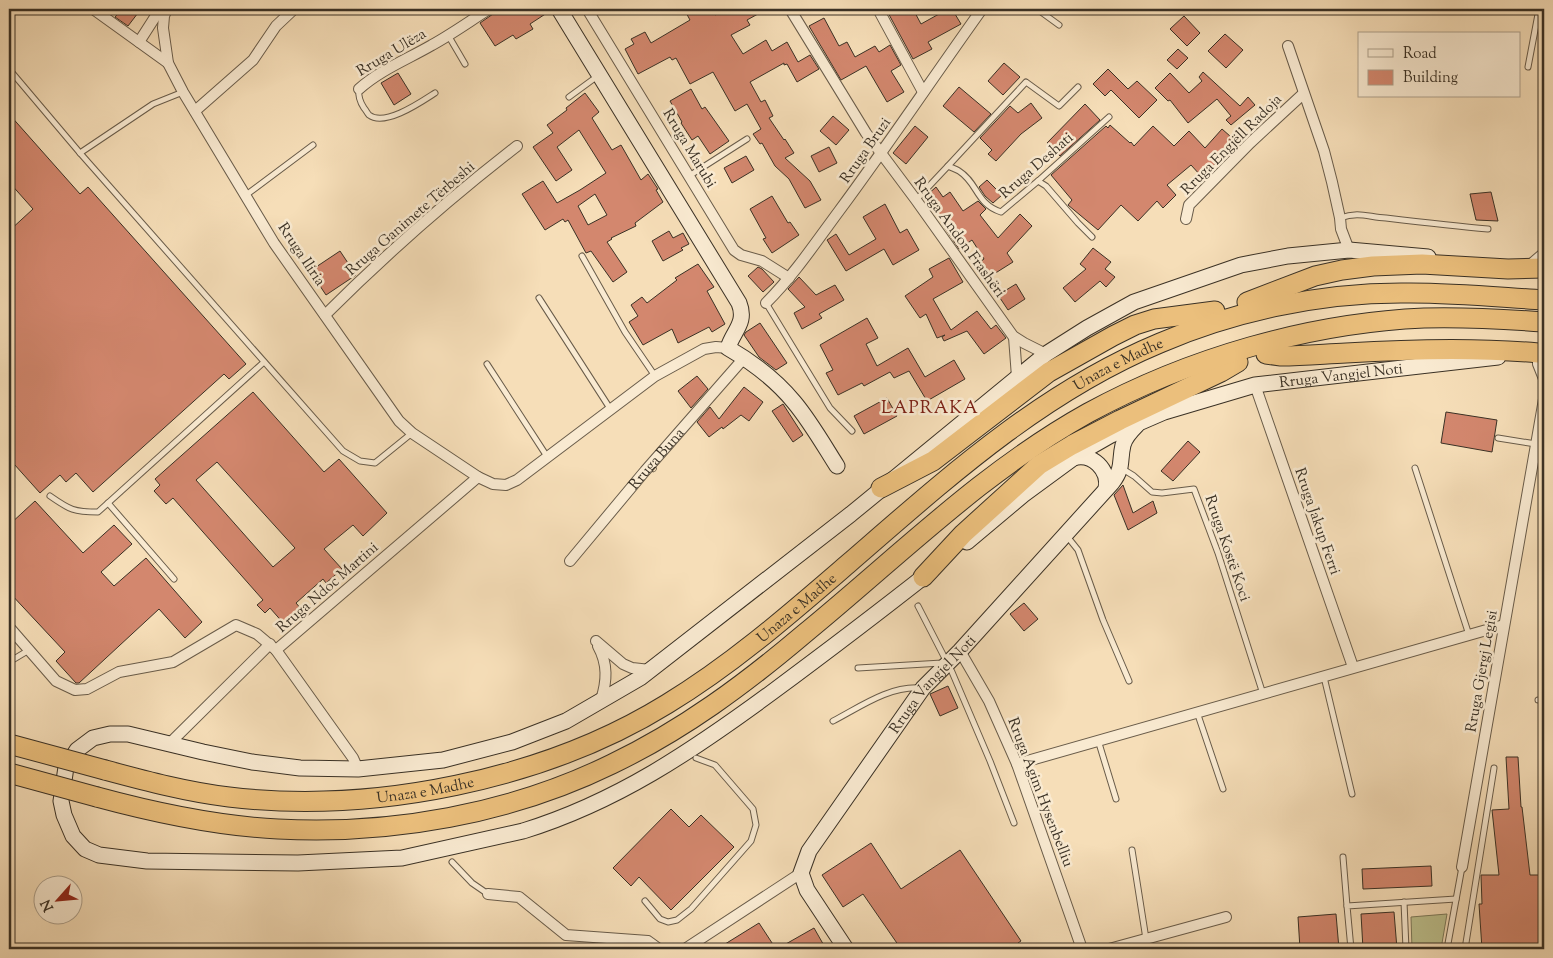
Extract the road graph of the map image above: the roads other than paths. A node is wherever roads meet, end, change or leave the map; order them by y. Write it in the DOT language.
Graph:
graph roads {
  1 [pos="93,9"];
  2 [pos="162,9"];
  3 [pos="167,9"];
  4 [pos="294,9"];
  5 [pos="489,9"];
  6 [pos="559,9"];
  7 [pos="587,9"];
  8 [pos="790,9"];
  9 [pos="878,9"];
  10 [pos="982,9"];
  11 [pos="1037,9"];
  12 [pos="1539,9"];
  13 [pos="1059,25"];
  14 [pos="448,35"];
  15 [pos="139,42"];
  16 [pos="1288,46"];
  17 [pos="168,63"];
  18 [pos="465,64"];
  19 [pos="1528,68"];
  20 [pos="9,69"];
  21 [pos="599,75"];
  22 [pos="1078,87"];
  23 [pos="359,89"];
  24 [pos="183,92"];
  25 [pos="923,92"];
  26 [pos="435,93"];
  27 [pos="1303,94"];
  28 [pos="569,97"];
  29 [pos="195,111"];
  30 [pos="1109,117"];
  31 [pos="747,138"];
  32 [pos="313,145"];
  33 [pos="517,146"];
  34 [pos="80,153"];
  35 [pos="882,154"];
  36 [pos="948,166"];
  37 [pos="689,176"];
  38 [pos="1038,181"];
  39 [pos="246,195"];
  40 [pos="916,200"];
  41 [pos="1340,218"];
  42 [pos="1186,219"];
  43 [pos="1488,230"];
  44 [pos="1092,237"];
  45 [pos="1349,250"];
  46 [pos="1544,253"];
  47 [pos="582,256"];
  48 [pos="1539,267"];
  49 [pos="790,278"];
  50 [pos="1352,296"];
  51 [pos="539,298"];
  52 [pos="1544,300"];
  53 [pos="1248,302"];
  54 [pos="766,303"];
  55 [pos="1215,311"];
  56 [pos="325,315"];
  57 [pos="1467,318"];
  58 [pos="1544,322"];
  59 [pos="1014,337"];
  60 [pos="728,348"];
  61 [pos="1541,353"];
  62 [pos="1046,354"];
  63 [pos="1266,354"];
  64 [pos="744,358"];
  65 [pos="264,362"];
  66 [pos="1238,362"];
  67 [pos="487,364"];
  68 [pos="654,376"];
  69 [pos="1017,377"];
  70 [pos="1544,379"];
  71 [pos="1255,385"];
  72 [pos="1544,398"];
  73 [pos="1042,406"];
  74 [pos="611,410"];
  75 [pos="1088,413"];
  76 [pos="1142,421"];
  77 [pos="852,431"];
  78 [pos="412,433"];
  79 [pos="1498,438"];
  80 [pos="1536,444"];
  81 [pos="548,458"];
  82 [pos="1073,458"];
  83 [pos="837,466"];
  84 [pos="1120,468"];
  85 [pos="1415,468"];
  86 [pos="478,477"];
  87 [pos="1109,486"];
  88 [pos="881,488"];
  89 [pos="50,496"];
  90 [pos="108,503"];
  91 [pos="1066,534"];
  92 [pos="570,561"];
  93 [pos="923,577"];
  94 [pos="174,579"];
  95 [pos="918,606"];
  96 [pos="1504,624"];
  97 [pos="9,627"];
  98 [pos="1469,635"];
  99 [pos="273,647"];
  100 [pos="29,650"];
  101 [pos="960,651"];
  102 [pos="9,662"];
  103 [pos="947,663"];
  104 [pos="1353,667"];
  105 [pos="858,668"];
  106 [pos="650,670"];
  107 [pos="1324,676"];
  108 [pos="1128,681"];
  109 [pos="923,688"];
  110 [pos="1262,694"];
  111 [pos="601,700"];
  112 [pos="1197,712"];
  113 [pos="833,721"];
  114 [pos="1098,740"];
  115 [pos="9,744"];
  116 [pos="169,744"];
  117 [pos="696,758"];
  118 [pos="1017,764"];
  119 [pos="1494,768"];
  120 [pos="358,769"];
  121 [pos="9,773"];
  122 [pos="1223,789"];
  123 [pos="1352,794"];
  124 [pos="1116,799"];
  125 [pos="1014,823"];
  126 [pos="1132,850"];
  127 [pos="1343,857"];
  128 [pos="452,862"];
  129 [pos="1462,867"];
  130 [pos="801,873"];
  131 [pos="488,894"];
  132 [pos="1456,898"];
  133 [pos="644,901"];
  134 [pos="1404,902"];
  135 [pos="1347,906"];
  136 [pos="1226,917"];
  137 [pos="1146,939"];
  138 [pos="659,949"];
  139 [pos="685,949"];
  140 [pos="846,949"];
  141 [pos="1082,949"];
  142 [pos="1109,949"];
  143 [pos="1351,949"];
  144 [pos="1406,949"];
  145 [pos="1447,949"];
  146 [pos="1465,949"];
  1 -- 15 [label="street"];
  2 -- 15 [label="street"];
  3 -- 17 [label="street, Rruga Iliria"];
  4 -- 29 [label="street"];
  5 -- 14 [label="street, Rruga Ulëza"];
  6 -- 21 [label="main road"];
  7 -- 37 [label="street, Rruga Marubi"];
  8 -- 35 [label="street, Rruga Andon Frashëri"];
  9 -- 25 [label="street"];
  10 -- 25 [label="street, Rruga Bruzi"];
  11 -- 13 [label="lane"];
  12 -- 19 [label="lane"];
  14 -- 18 [label="lane, Rruga Ulëza"];
  14 -- 23 [label="street, Rruga Ulëza"];
  15 -- 17 [label="street"];
  16 -- 27 [label="street"];
  17 -- 24 [label="street, Rruga Iliria"];
  20 -- 34 [label="lane"];
  21 -- 28 [label="lane"];
  21 -- 60 [label="main road"];
  22 -- 36 [label="lane"];
  23 -- 26 [label="lane, Rruga Ulëza"];
  24 -- 29 [label="street, Rruga Iliria"];
  24 -- 34 [label="lane"];
  25 -- 35 [label="street, Rruga Bruzi"];
  27 -- 41 [label="street"];
  27 -- 42 [label="street, Rruga Engjëll Radoja"];
  29 -- 39 [label="street, Rruga Iliria"];
  30 -- 38 [label="lane, Rruga Deshati"];
  31 -- 37 [label="lane"];
  32 -- 39 [label="lane"];
  33 -- 56 [label="street, Rruga Ganimete Tërbeshi"];
  34 -- 65 [label="lane"];
  35 -- 40 [label="street, Rruga Andon Frashëri"];
  35 -- 49 [label="street, Rruga Bruzi"];
  36 -- 38 [label="lane, Rruga Deshati"];
  36 -- 40 [label="lane"];
  37 -- 49 [label="street, Rruga Marubi"];
  38 -- 44 [label="lane"];
  39 -- 56 [label="street, Rruga Iliria"];
  40 -- 59 [label="street, Rruga Andon Frashëri"];
  41 -- 43 [label="lane"];
  41 -- 45 [label="street"];
  45 -- 48 [label="main road"];
  45 -- 62 [label="main road, Rruga Vangjel Noti"];
  46 -- 48 [label="street"];
  47 -- 68 [label="lane"];
  48 -- 53 [label="highway"];
  49 -- 54 [label="street, Rruga Bruzi"];
  50 -- 52 [label="highway, Unaza e Madhe"];
  50 -- 53 [label="highway"];
  50 -- 73 [label="highway, Unaza e Madhe"];
  51 -- 74 [label="lane"];
  53 -- 55 [label="highway"];
  54 -- 77 [label="lane"];
  55 -- 73 [label="highway"];
  55 -- 88 [label="highway"];
  56 -- 78 [label="street, Rruga Iliria"];
  57 -- 58 [label="highway, Unaza e Madhe"];
  57 -- 63 [label="highway"];
  57 -- 75 [label="highway, Unaza e Madhe"];
  59 -- 62 [label="street, Rruga Andon Frashëri"];
  59 -- 69 [label="street"];
  60 -- 64 [label="main road"];
  60 -- 68 [label="street, Rruga Iliria"];
  61 -- 63 [label="highway"];
  61 -- 70 [label="street"];
  61 -- 71 [label="main road, Rruga Vangjel Noti"];
  62 -- 69 [label="main road, Rruga Vangjel Noti"];
  63 -- 66 [label="highway"];
  64 -- 83 [label="main road"];
  64 -- 92 [label="street, Rruga Buna"];
  65 -- 78 [label="lane"];
  65 -- 90 [label="lane"];
  66 -- 75 [label="highway"];
  66 -- 93 [label="highway"];
  67 -- 81 [label="lane"];
  68 -- 74 [label="street, Rruga Iliria"];
  69 -- 88 [label="main road, Rruga Vangjel Noti"];
  71 -- 76 [label="main road, Rruga Vangjel Noti"];
  71 -- 104 [label="street, Rruga Jakup Ferri"];
  72 -- 80 [label="street, Rruga Gjergj Legisi"];
  73 -- 115 [label="highway, Unaza e Madhe, bridge"];
  74 -- 81 [label="street, Rruga Iliria"];
  75 -- 121 [label="highway, Unaza e Madhe, bridge"];
  76 -- 82 [label="main road, Rruga Vangjel Noti"];
  76 -- 84 [label="main road, Rruga Vangjel Noti"];
  78 -- 86 [label="street, Rruga Iliria"];
  79 -- 80 [label="lane"];
  80 -- 96 [label="street, Rruga Gjergj Legisi"];
  81 -- 86 [label="street, Rruga Iliria"];
  82 -- 87 [label="main road"];
  82 -- 93 [label="main road, Rruga Vangjel Noti"];
  84 -- 87 [label="main road, Rruga Vangjel Noti"];
  84 -- 110 [label="lane, Rruga Kostë Koci"];
  85 -- 98 [label="lane"];
  86 -- 99 [label="street, Rruga Ndoc Martini"];
  87 -- 91 [label="main road, Rruga Vangjel Noti"];
  88 -- 106 [label="main road, Rruga Vangjel Noti"];
  89 -- 90 [label="lane"];
  90 -- 94 [label="lane"];
  91 -- 101 [label="main road, Rruga Vangjel Noti"];
  91 -- 108 [label="lane"];
  93 -- 116 [label="main road, Rruga Vangjel Noti"];
  95 -- 103 [label="lane"];
  96 -- 98 [label="street"];
  96 -- 129 [label="street, Rruga Gjergj Legisi"];
  97 -- 100 [label="street, Rruga Ndoc Martini"];
  98 -- 104 [label="street"];
  99 -- 100 [label="street, Rruga Ndoc Martini"];
  99 -- 116 [label="street"];
  99 -- 120 [label="street"];
  100 -- 102 [label="lane"];
  101 -- 103 [label="main road, Rruga Vangjel Noti"];
  101 -- 118 [label="street, Rruga Agim Hysenbelliu"];
  103 -- 105 [label="lane"];
  103 -- 109 [label="main road, Rruga Vangjel Noti"];
  103 -- 125 [label="lane"];
  104 -- 107 [label="street"];
  106 -- 111 [label="main road, Rruga Vangjel Noti"];
  106 -- 111 [label="street"];
  107 -- 110 [label="street"];
  107 -- 123 [label="lane"];
  109 -- 113 [label="lane"];
  109 -- 130 [label="main road, Rruga Vangjel Noti"];
  110 -- 112 [label="street"];
  111 -- 120 [label="main road, Rruga Vangjel Noti"];
  112 -- 114 [label="street"];
  112 -- 122 [label="lane"];
  114 -- 118 [label="street"];
  114 -- 124 [label="lane"];
  116 -- 120 [label="main road, Rruga Vangjel Noti"];
  117 -- 133 [label="lane"];
  118 -- 141 [label="street, Rruga Agim Hysenbelliu"];
  119 -- 146 [label="lane"];
  126 -- 137 [label="lane"];
  127 -- 135 [label="lane"];
  128 -- 131 [label="lane"];
  129 -- 132 [label="lane, Rruga Gjergj Legisi"];
  130 -- 139 [label="street"];
  130 -- 140 [label="main road"];
  131 -- 138 [label="street"];
  132 -- 134 [label="lane"];
  132 -- 145 [label="lane, Rruga Gjergj Legisi"];
  134 -- 135 [label="lane"];
  134 -- 144 [label="lane"];
  135 -- 143 [label="lane"];
  136 -- 137 [label="street"];
  137 -- 142 [label="street"];
}
